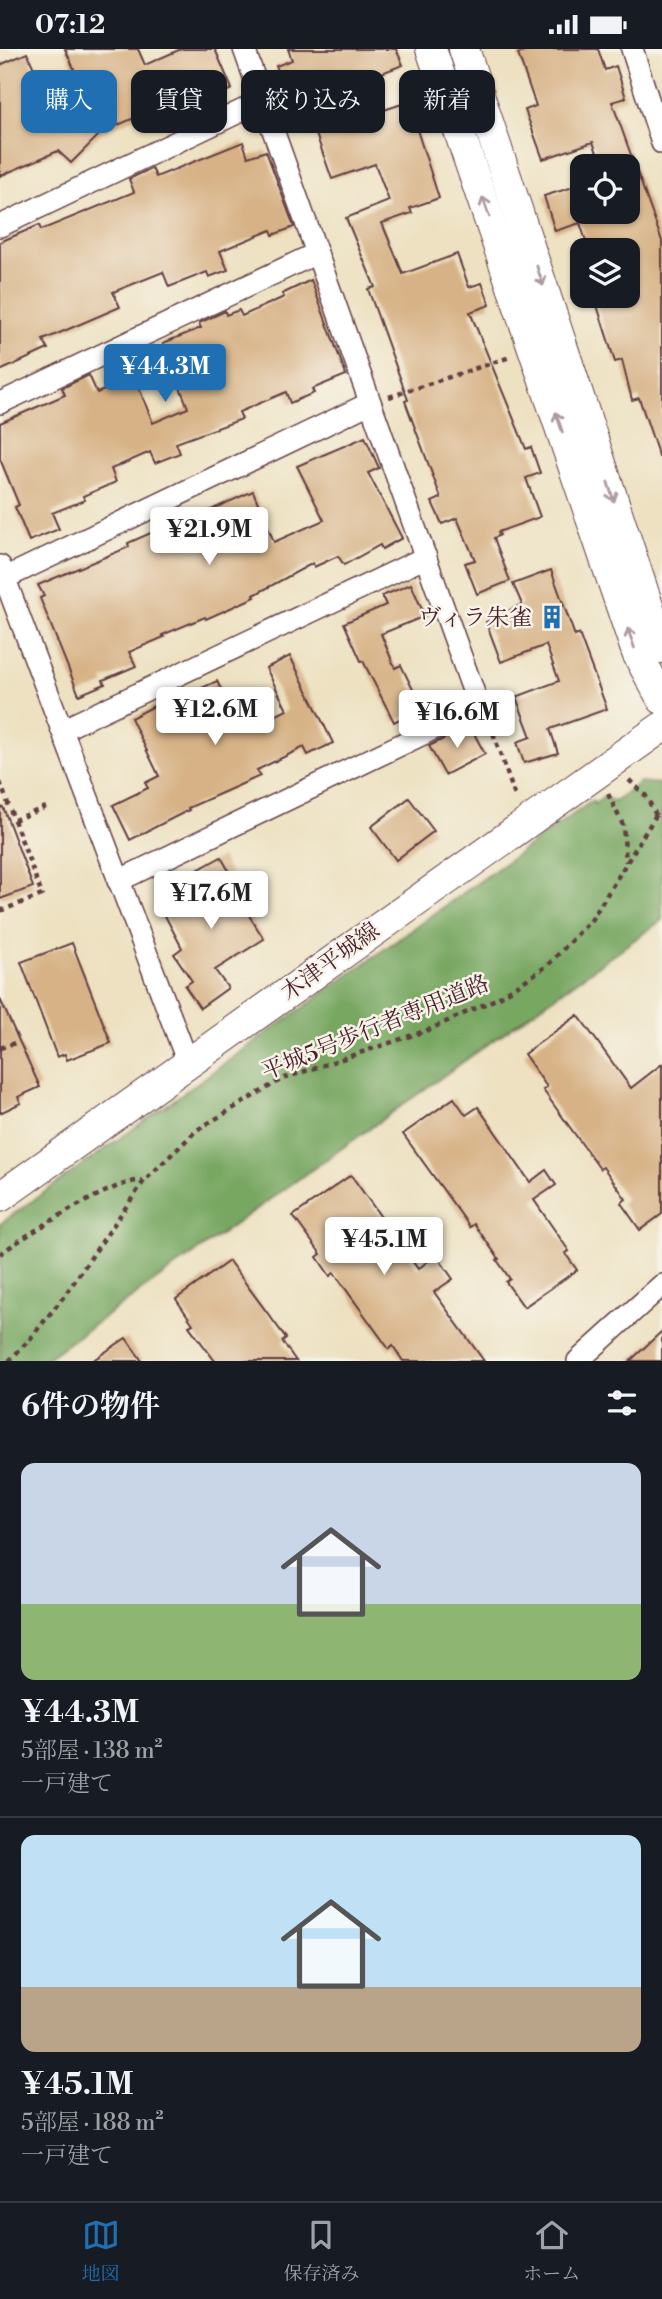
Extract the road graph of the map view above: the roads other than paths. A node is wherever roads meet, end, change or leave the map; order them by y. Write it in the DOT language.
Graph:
graph roads {
  1 [pos="244,49"];
  2 [pos="432,49"];
  3 [pos="464,49"];
  4 [pos="632,49"];
  5 [pos="251,70"];
  6 [pos="241,111"];
  7 [pos="274,133"];
  8 [pos="662,143"];
  9 [pos="0,226"];
  10 [pos="317,253"];
  11 [pos="0,403"];
  12 [pos="370,403"];
  13 [pos="426,557"];
  14 [pos="2,572"];
  15 [pos="662,648"];
  16 [pos="662,699"];
  17 [pos="662,727"];
  18 [pos="61,730"];
  19 [pos="118,881"];
  20 [pos="188,1063"];
  21 [pos="0,1197"];
  22 [pos="662,1285"];
  23 [pos="578,1361"];
  1 -- 5 [label="street"];
  16 -- 2 [label="street, one-way"];
  3 -- 15 [label="street, one-way"];
  4 -- 8 [label="street"];
  6 -- 9 [label="street"];
  7 -- 10 [label="street"];
  10 -- 11 [label="street"];
  10 -- 12 [label="street"];
  12 -- 13 [label="street"];
  12 -- 14 [label="street"];
  13 -- 18 [label="street"];
  13 -- 19 [label="street"];
  14 -- 18 [label="street"];
  17 -- 20 [label="street, 木津平城線"];
  18 -- 19 [label="street"];
  19 -- 20 [label="street"];
  20 -- 21 [label="street, 木津平城線"];
  22 -- 23 [label="street"];
}
